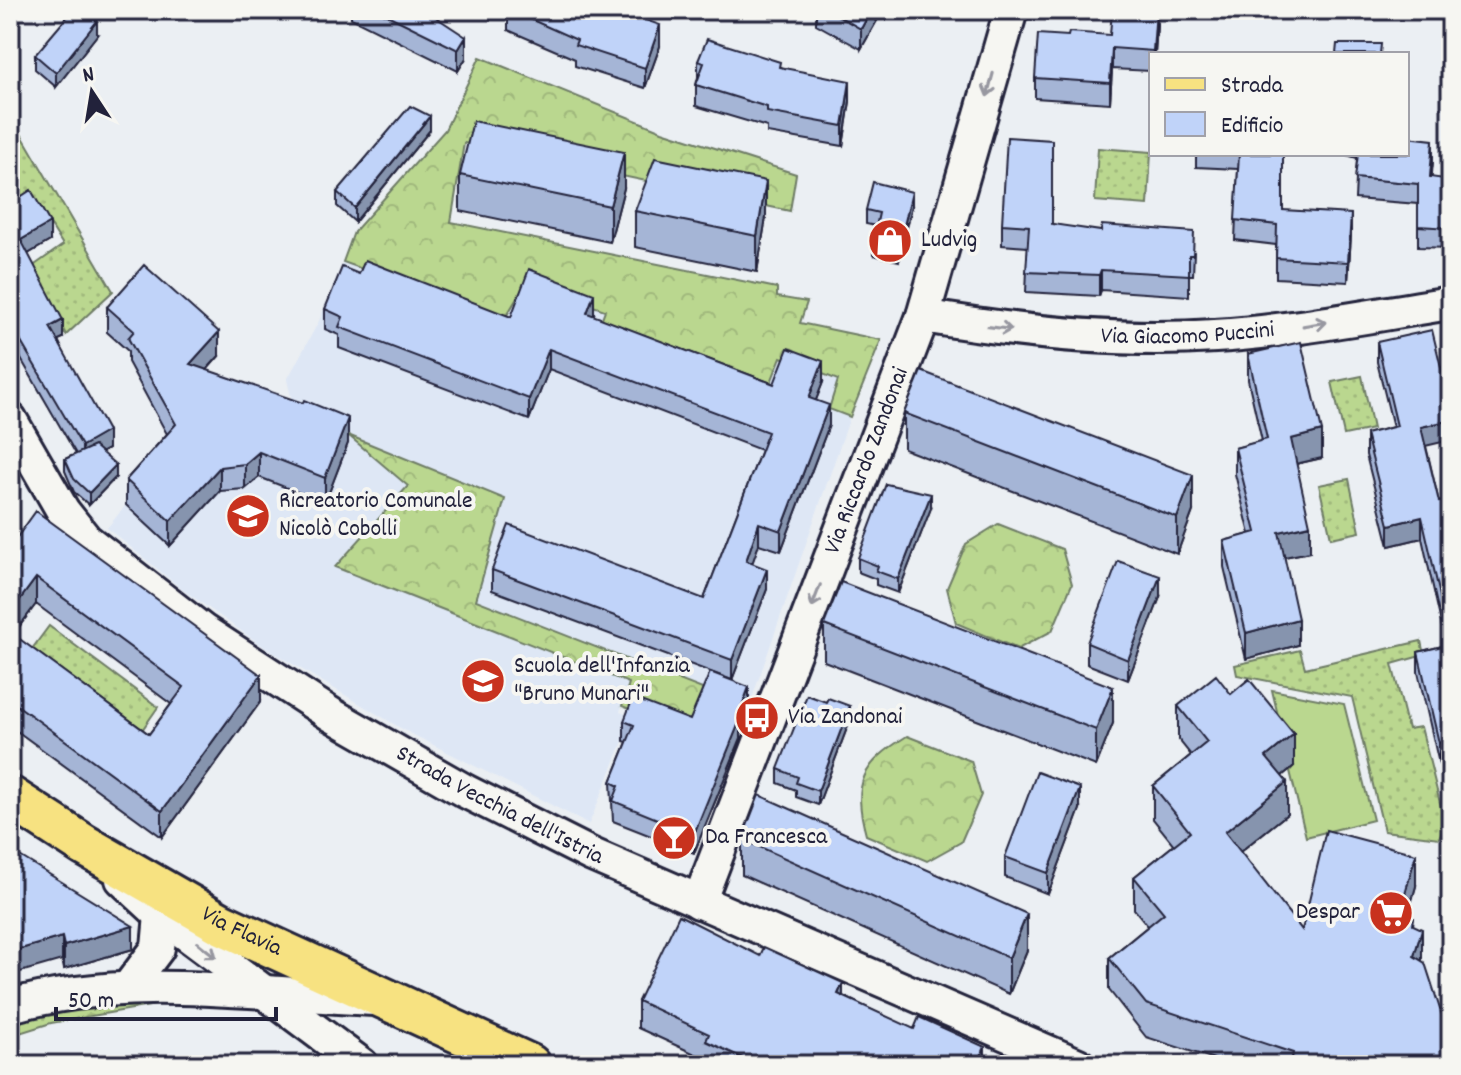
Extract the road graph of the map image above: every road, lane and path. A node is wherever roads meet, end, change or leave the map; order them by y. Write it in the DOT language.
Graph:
graph roads {
  1 [pos="1011,10"];
  2 [pos="1451,303"];
  3 [pos="923,316"];
  4 [pos="10,419"];
  5 [pos="10,797"];
  6 [pos="84,845"];
  7 [pos="699,902"];
  8 [pos="161,915"];
  9 [pos="128,988"];
  10 [pos="264,994"];
  11 [pos="391,1000"];
  12 [pos="10,1006"];
  13 [pos="1063,1063"];
  14 [pos="362,1065"];
  15 [pos="530,1065"];
  1 -- 3 [label="street, Via Riccardo Zandonai, one-way"];
  3 -- 2 [label="street, Via Giacomo Puccini, one-way"];
  3 -- 7 [label="street, Via Riccardo Zandonai, one-way"];
  4 -- 7 [label="street, Strada Vecchia dell'Istria"];
  5 -- 6 [label="main road, Via Flavia"];
  6 -- 8 [label="street"];
  6 -- 11 [label="main road, Via Flavia"];
  7 -- 13 [label="street, Strada Vecchia dell'Istria"];
  8 -- 9 [label="street"];
  8 -- 10 [label="street, one-way"];
  9 -- 10 [label="street"];
  9 -- 12 [label="street"];
  10 -- 11 [label="street"];
  10 -- 14 [label="street"];
  11 -- 15 [label="main road, Via Flavia"];
}
